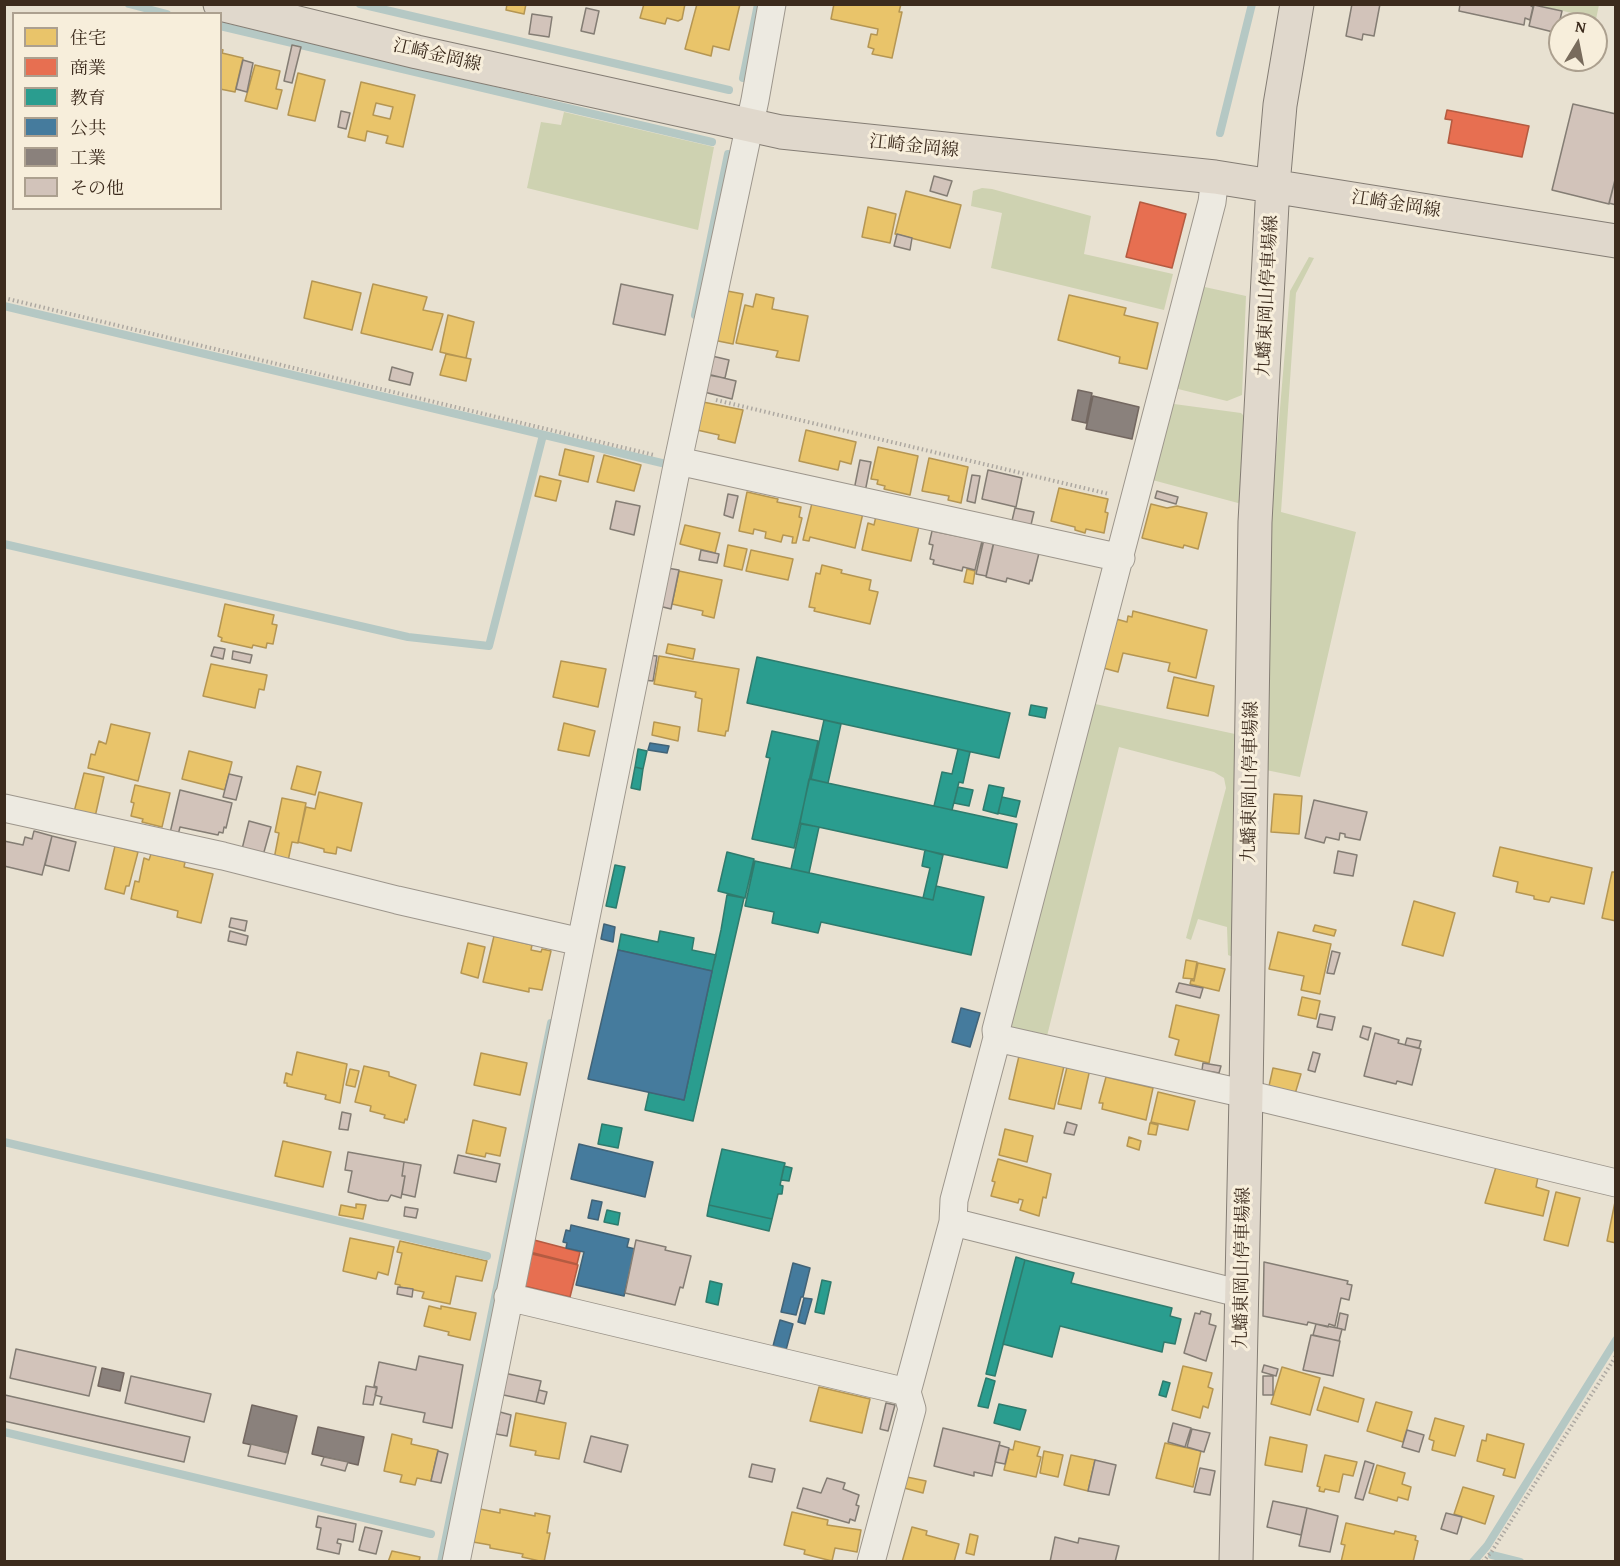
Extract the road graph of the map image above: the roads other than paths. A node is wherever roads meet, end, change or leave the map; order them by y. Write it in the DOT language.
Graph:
graph roads {
  1 [pos="220,4"];
  2 [pos="772,4"];
  3 [pos="1297,4"];
  4 [pos="749,126"];
  5 [pos="1215,177"];
  6 [pos="1273,186"];
  7 [pos="1616,241"];
  8 [pos="669,458"];
  9 [pos="1113,556"];
  10 [pos="4,808"];
  11 [pos="572,940"];
  12 [pos="997,1038"];
  13 [pos="1246,1094"];
  14 [pos="1616,1183"];
  15 [pos="953,1222"];
  16 [pos="1242,1294"];
  17 [pos="508,1297"];
  18 [pos="907,1392"];
  19 [pos="456,1562"];
  20 [pos="871,1562"];
  21 [pos="1236,1562"];
  1 -- 4 [label="main road, 江崎金岡線"];
  2 -- 4 [label="street"];
  3 -- 6 [label="main road, 九蟠東岡山停車場線"];
  4 -- 5 [label="main road, 江崎金岡線"];
  4 -- 8 [label="street"];
  5 -- 6 [label="main road, 江崎金岡線"];
  5 -- 9 [label="street"];
  6 -- 7 [label="main road, 江崎金岡線"];
  6 -- 13 [label="main road, 九蟠東岡山停車場線"];
  8 -- 9 [label="street"];
  8 -- 11 [label="street"];
  9 -- 12 [label="street"];
  10 -- 11 [label="street"];
  11 -- 17 [label="street"];
  12 -- 13 [label="street"];
  12 -- 15 [label="street"];
  13 -- 14 [label="street"];
  13 -- 16 [label="main road, 九蟠東岡山停車場線"];
  15 -- 16 [label="street"];
  15 -- 18 [label="street"];
  16 -- 21 [label="main road, 九蟠東岡山停車場線"];
  17 -- 18 [label="street"];
  17 -- 19 [label="street"];
  18 -- 20 [label="street"];
}
